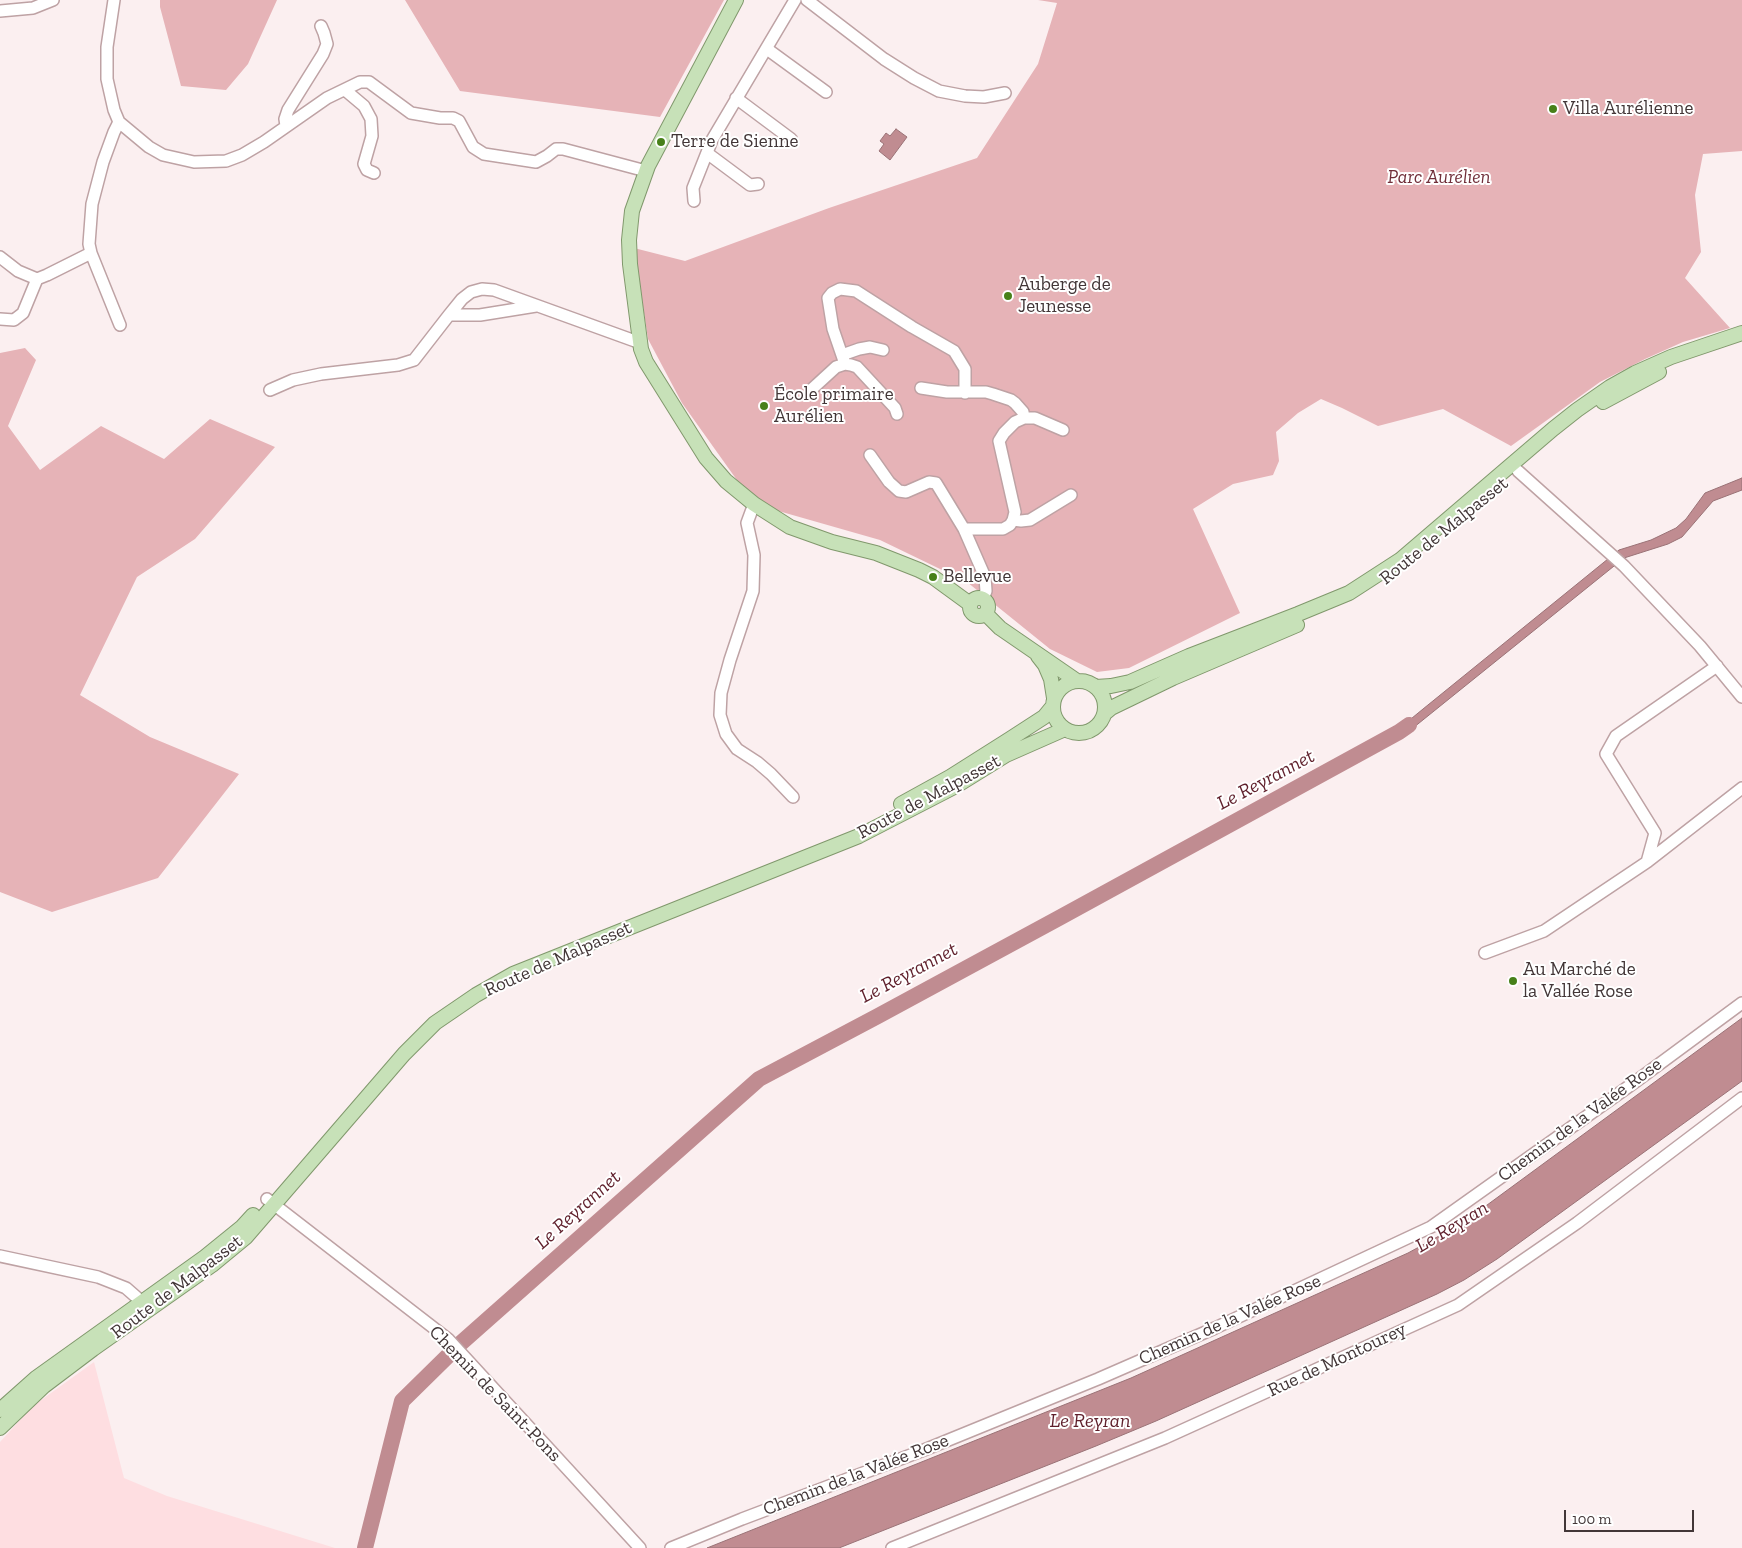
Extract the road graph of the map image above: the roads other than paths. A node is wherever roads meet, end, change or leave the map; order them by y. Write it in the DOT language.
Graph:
graph roads {
  1 [pos="53,0"];
  2 [pos="114,0"];
  3 [pos="736,0"];
  4 [pos="795,0"];
  5 [pos="807,0"];
  6 [pos="0,11"];
  7 [pos="321,26"];
  8 [pos="767,49"];
  9 [pos="345,90"];
  10 [pos="826,92"];
  11 [pos="1005,94"];
  12 [pos="736,98"];
  13 [pos="119,122"];
  14 [pos="286,126"];
  15 [pos="791,139"];
  16 [pos="707,153"];
  17 [pos="646,171"];
  18 [pos="374,173"];
  19 [pos="758,184"];
  20 [pos="694,201"];
  21 [pos="91,253"];
  22 [pos="0,257"];
  23 [pos="37,279"];
  24 [pos="538,306"];
  25 [pos="448,315"];
  26 [pos="0,320"];
  27 [pos="120,325"];
  28 [pos="1742,333"];
  29 [pos="639,340"];
  30 [pos="1742,342"];
  31 [pos="883,350"];
  32 [pos="844,360"];
  33 [pos="921,388"];
  34 [pos="812,389"];
  35 [pos="270,390"];
  36 [pos="965,393"];
  37 [pos="897,414"];
  38 [pos="1024,418"];
  39 [pos="1063,430"];
  40 [pos="870,455"];
  41 [pos="1518,471"];
  42 [pos="1071,495"];
  43 [pos="754,504"];
  44 [pos="1013,520"];
  45 [pos="964,529"];
  46 [pos="983,599"];
  47 [pos="970,604"];
  48 [pos="986,614"];
  49 [pos="1035,652"];
  50 [pos="1717,666"];
  51 [pos="1077,680"];
  52 [pos="1096,687"];
  53 [pos="1742,697"];
  54 [pos="1054,702"];
  55 [pos="1105,713"];
  56 [pos="1065,729"];
  57 [pos="1742,788"];
  58 [pos="794,798"];
  59 [pos="1647,862"];
  60 [pos="1485,952"];
  61 [pos="1742,1003"];
  62 [pos="1742,1098"];
  63 [pos="271,1202"];
  64 [pos="0,1256"];
  65 [pos="142,1302"];
  66 [pos="0,1410"];
  67 [pos="0,1428"];
  68 [pos="640,1548"];
  69 [pos="671,1548"];
  70 [pos="892,1548"];
  1 -- 6 [label="street"];
  2 -- 13 [label="street"];
  3 -- 17 [label="main road"];
  4 -- 8 [label="street"];
  5 -- 11 [label="street"];
  7 -- 14 [label="street"];
  8 -- 10 [label="street"];
  8 -- 12 [label="street"];
  9 -- 14 [label="street"];
  9 -- 17 [label="street"];
  9 -- 18 [label="street"];
  12 -- 15 [label="street"];
  12 -- 16 [label="street"];
  13 -- 14 [label="street"];
  13 -- 21 [label="street"];
  16 -- 19 [label="street"];
  16 -- 20 [label="street"];
  17 -- 29 [label="main road"];
  21 -- 23 [label="street"];
  21 -- 27 [label="street"];
  22 -- 23 [label="street"];
  23 -- 26 [label="street"];
  24 -- 25 [label="street"];
  24 -- 25 [label="street"];
  24 -- 29 [label="street"];
  25 -- 35 [label="street"];
  28 -- 52 [label="main road, Route de Malpasset"];
  29 -- 43 [label="main road"];
  30 -- 41 [label="main road, Route de Malpasset"];
  31 -- 32 [label="street"];
  32 -- 34 [label="street"];
  32 -- 36 [label="street"];
  32 -- 37 [label="street"];
  33 -- 36 [label="street"];
  36 -- 38 [label="street"];
  38 -- 39 [label="street"];
  38 -- 44 [label="street"];
  40 -- 45 [label="street"];
  41 -- 50 [label="street"];
  41 -- 55 [label="main road, Route de Malpasset"];
  42 -- 44 [label="street"];
  43 -- 47 [label="main road"];
  43 -- 58 [label="street"];
  44 -- 45 [label="street"];
  45 -- 46 [label="street"];
  46 -- 47 [label="main road"];
  46 -- 48 [label="main road"];
  47 -- 48 [label="main road"];
  48 -- 49 [label="main road"];
  49 -- 51 [label="main road"];
  49 -- 54 [label="main road"];
  50 -- 53 [label="street"];
  50 -- 59 [label="street"];
  51 -- 52 [label="main road"];
  51 -- 54 [label="main road"];
  52 -- 55 [label="main road"];
  54 -- 56 [label="main road"];
  54 -- 63 [label="main road, Route de Malpasset"];
  55 -- 56 [label="main road"];
  56 -- 63 [label="main road, Route de Malpasset"];
  57 -- 59 [label="street"];
  59 -- 60 [label="street"];
  61 -- 69 [label="street, Chemin de la Valée Rose"];
  62 -- 70 [label="street, Rue de Montourey"];
  63 -- 65 [label="main road, Route de Malpasset"];
  63 -- 67 [label="main road, Route de Malpasset"];
  63 -- 68 [label="street, Chemin de Saint-Pons"];
  64 -- 65 [label="street"];
  65 -- 66 [label="main road, Route de Malpasset"];
}
